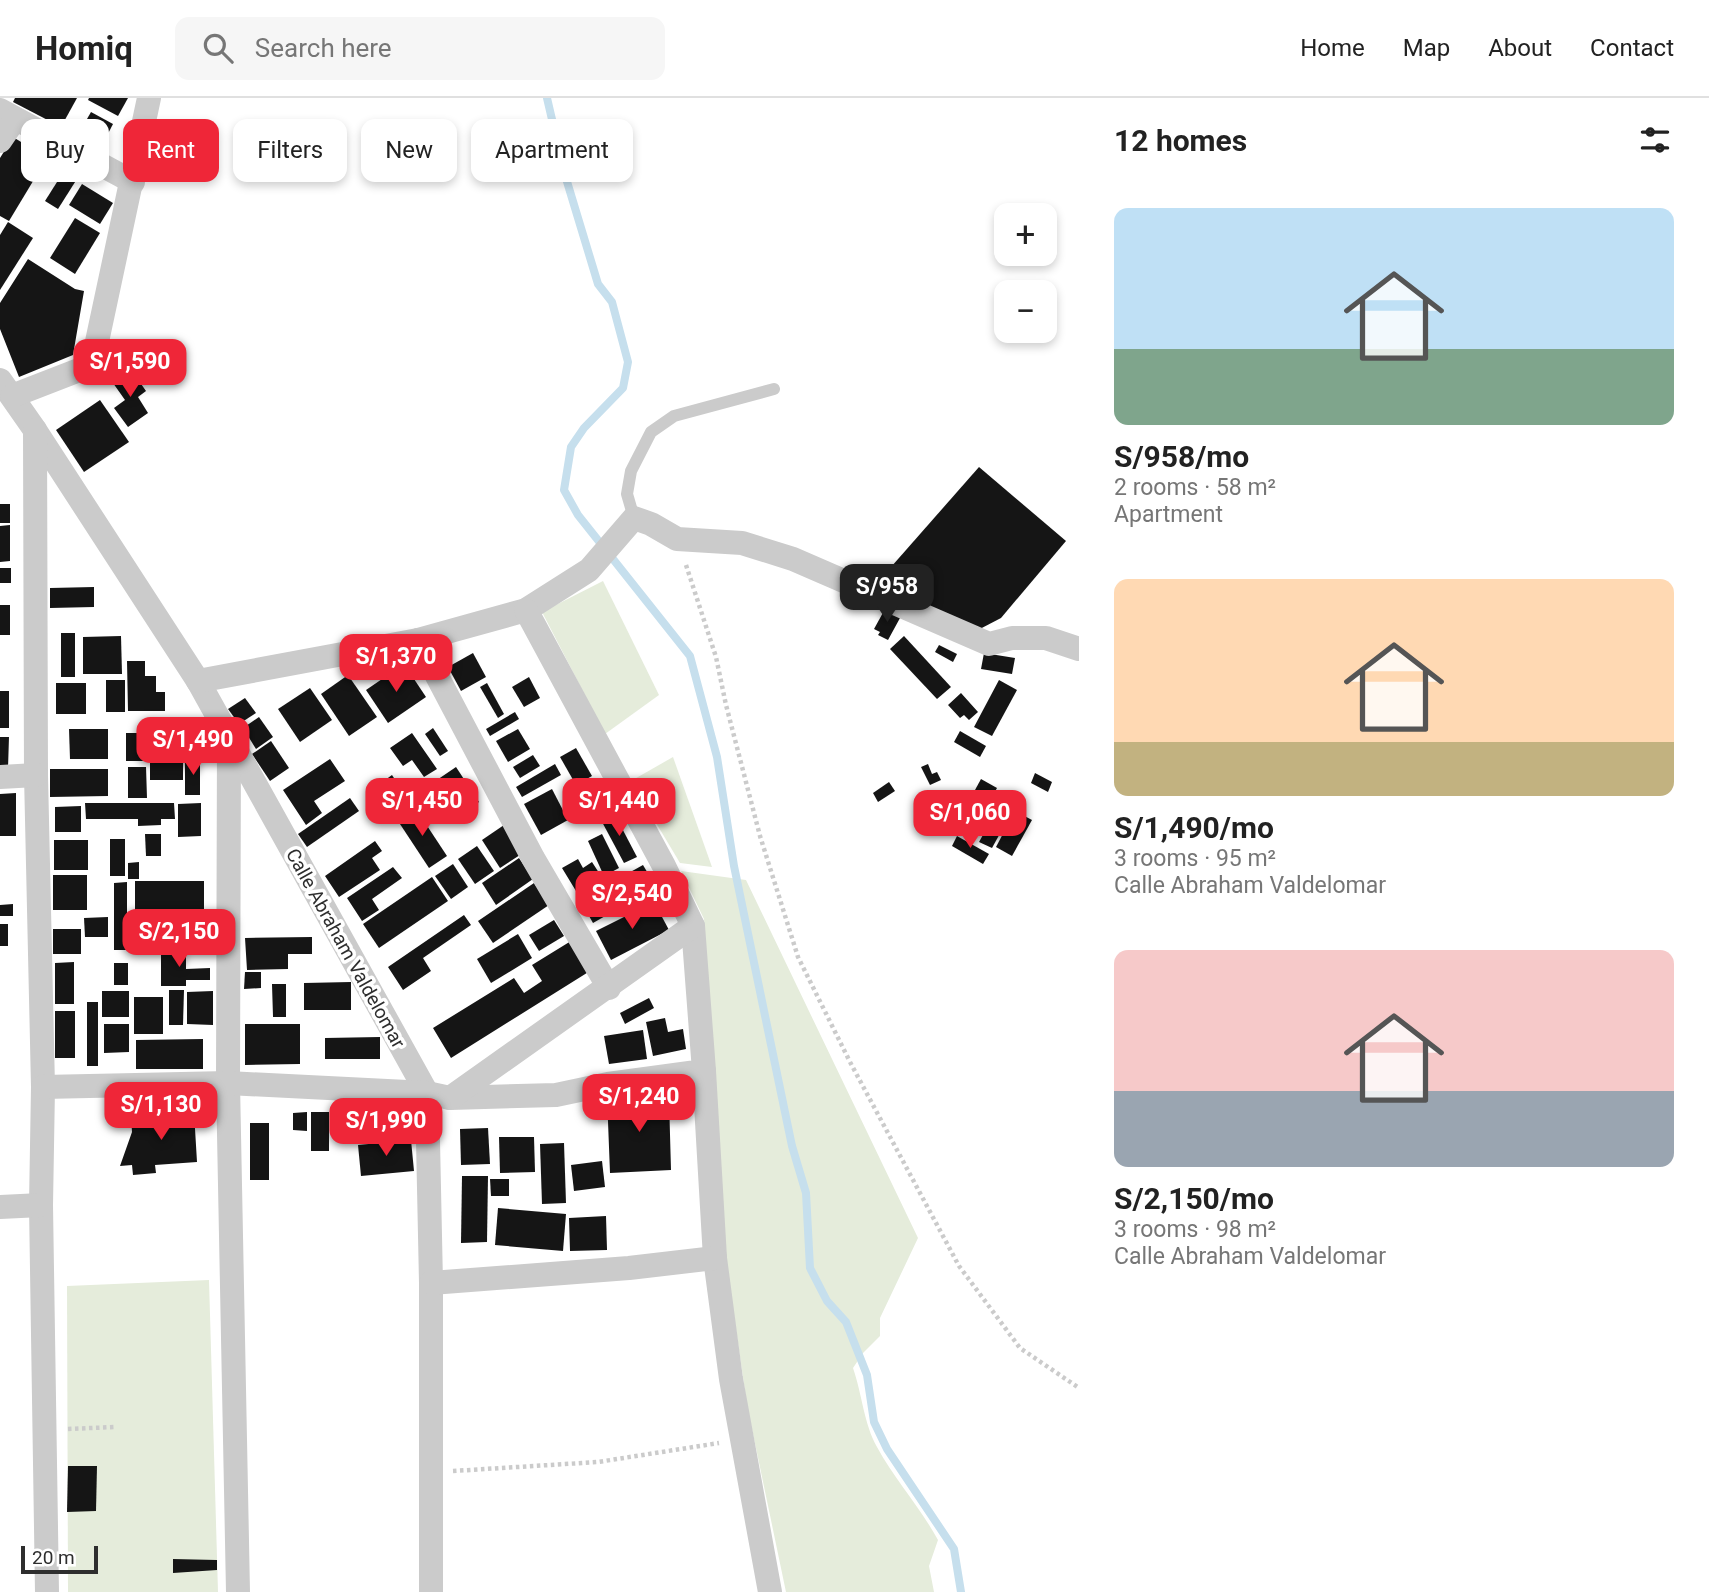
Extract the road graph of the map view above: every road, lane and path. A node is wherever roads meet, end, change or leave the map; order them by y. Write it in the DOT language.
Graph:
graph roads {
  1 [pos="149,98"];
  2 [pos="7,114"];
  3 [pos="145,119"];
  4 [pos="0,141"];
  5 [pos="123,177"];
  6 [pos="133,182"];
  7 [pos="6,388"];
  8 [pos="774,389"];
  9 [pos="35,430"];
  10 [pos="629,524"];
  11 [pos="685,564"];
  12 [pos="526,610"];
  13 [pos="418,640"];
  14 [pos="1079,649"];
  15 [pos="198,681"];
  16 [pos="229,737"];
  17 [pos="36,775"];
  18 [pos="0,777"];
  19 [pos="693,926"];
  20 [pos="609,988"];
  21 [pos="704,1071"];
  22 [pos="228,1083"];
  23 [pos="43,1087"];
  24 [pos="438,1096"];
  25 [pos="41,1205"];
  26 [pos="0,1207"];
  27 [pos="715,1258"];
  28 [pos="431,1283"];
  29 [pos="1079,1388"];
  30 [pos="115,1427"];
  31 [pos="67,1429"];
  32 [pos="743,1439"];
  33 [pos="432,1473"];
  34 [pos="47,1592"];
  35 [pos="238,1592"];
  36 [pos="431,1592"];
  37 [pos="770,1592"];
  1 -- 3 [label="street"];
  2 -- 4 [label="street"];
  2 -- 5 [label="street"];
  6 -- 7 [label="street"];
  7 -- 9 [label="street, Calle Abraham Valdelomar"];
  8 -- 10 [label="lane"];
  9 -- 15 [label="street, Calle Abraham Valdelomar"];
  9 -- 17 [label="street"];
  10 -- 12 [label="street"];
  10 -- 14 [label="street"];
  11 -- 29 [label="path"];
  12 -- 13 [label="street"];
  12 -- 19 [label="street"];
  13 -- 15 [label="street"];
  13 -- 20 [label="street"];
  15 -- 16 [label="street, Calle Abraham Valdelomar"];
  16 -- 22 [label="street"];
  16 -- 24 [label="street, Calle Abraham Valdelomar"];
  17 -- 18 [label="street"];
  17 -- 23 [label="street"];
  19 -- 20 [label="street"];
  19 -- 21 [label="street"];
  20 -- 24 [label="street"];
  21 -- 24 [label="street"];
  21 -- 27 [label="street"];
  22 -- 23 [label="street"];
  22 -- 24 [label="street"];
  22 -- 35 [label="street"];
  23 -- 25 [label="street"];
  24 -- 28 [label="street, Calle Abraham Valdelomar"];
  25 -- 26 [label="street"];
  25 -- 34 [label="street"];
  27 -- 28 [label="street"];
  27 -- 32 [label="street"];
  28 -- 33 [label="street, Calle Abraham Valdelomar"];
  30 -- 31 [label="path"];
  32 -- 33 [label="path"];
  32 -- 37 [label="street"];
  33 -- 36 [label="street, Calle Abraham Valdelomar"];
}
